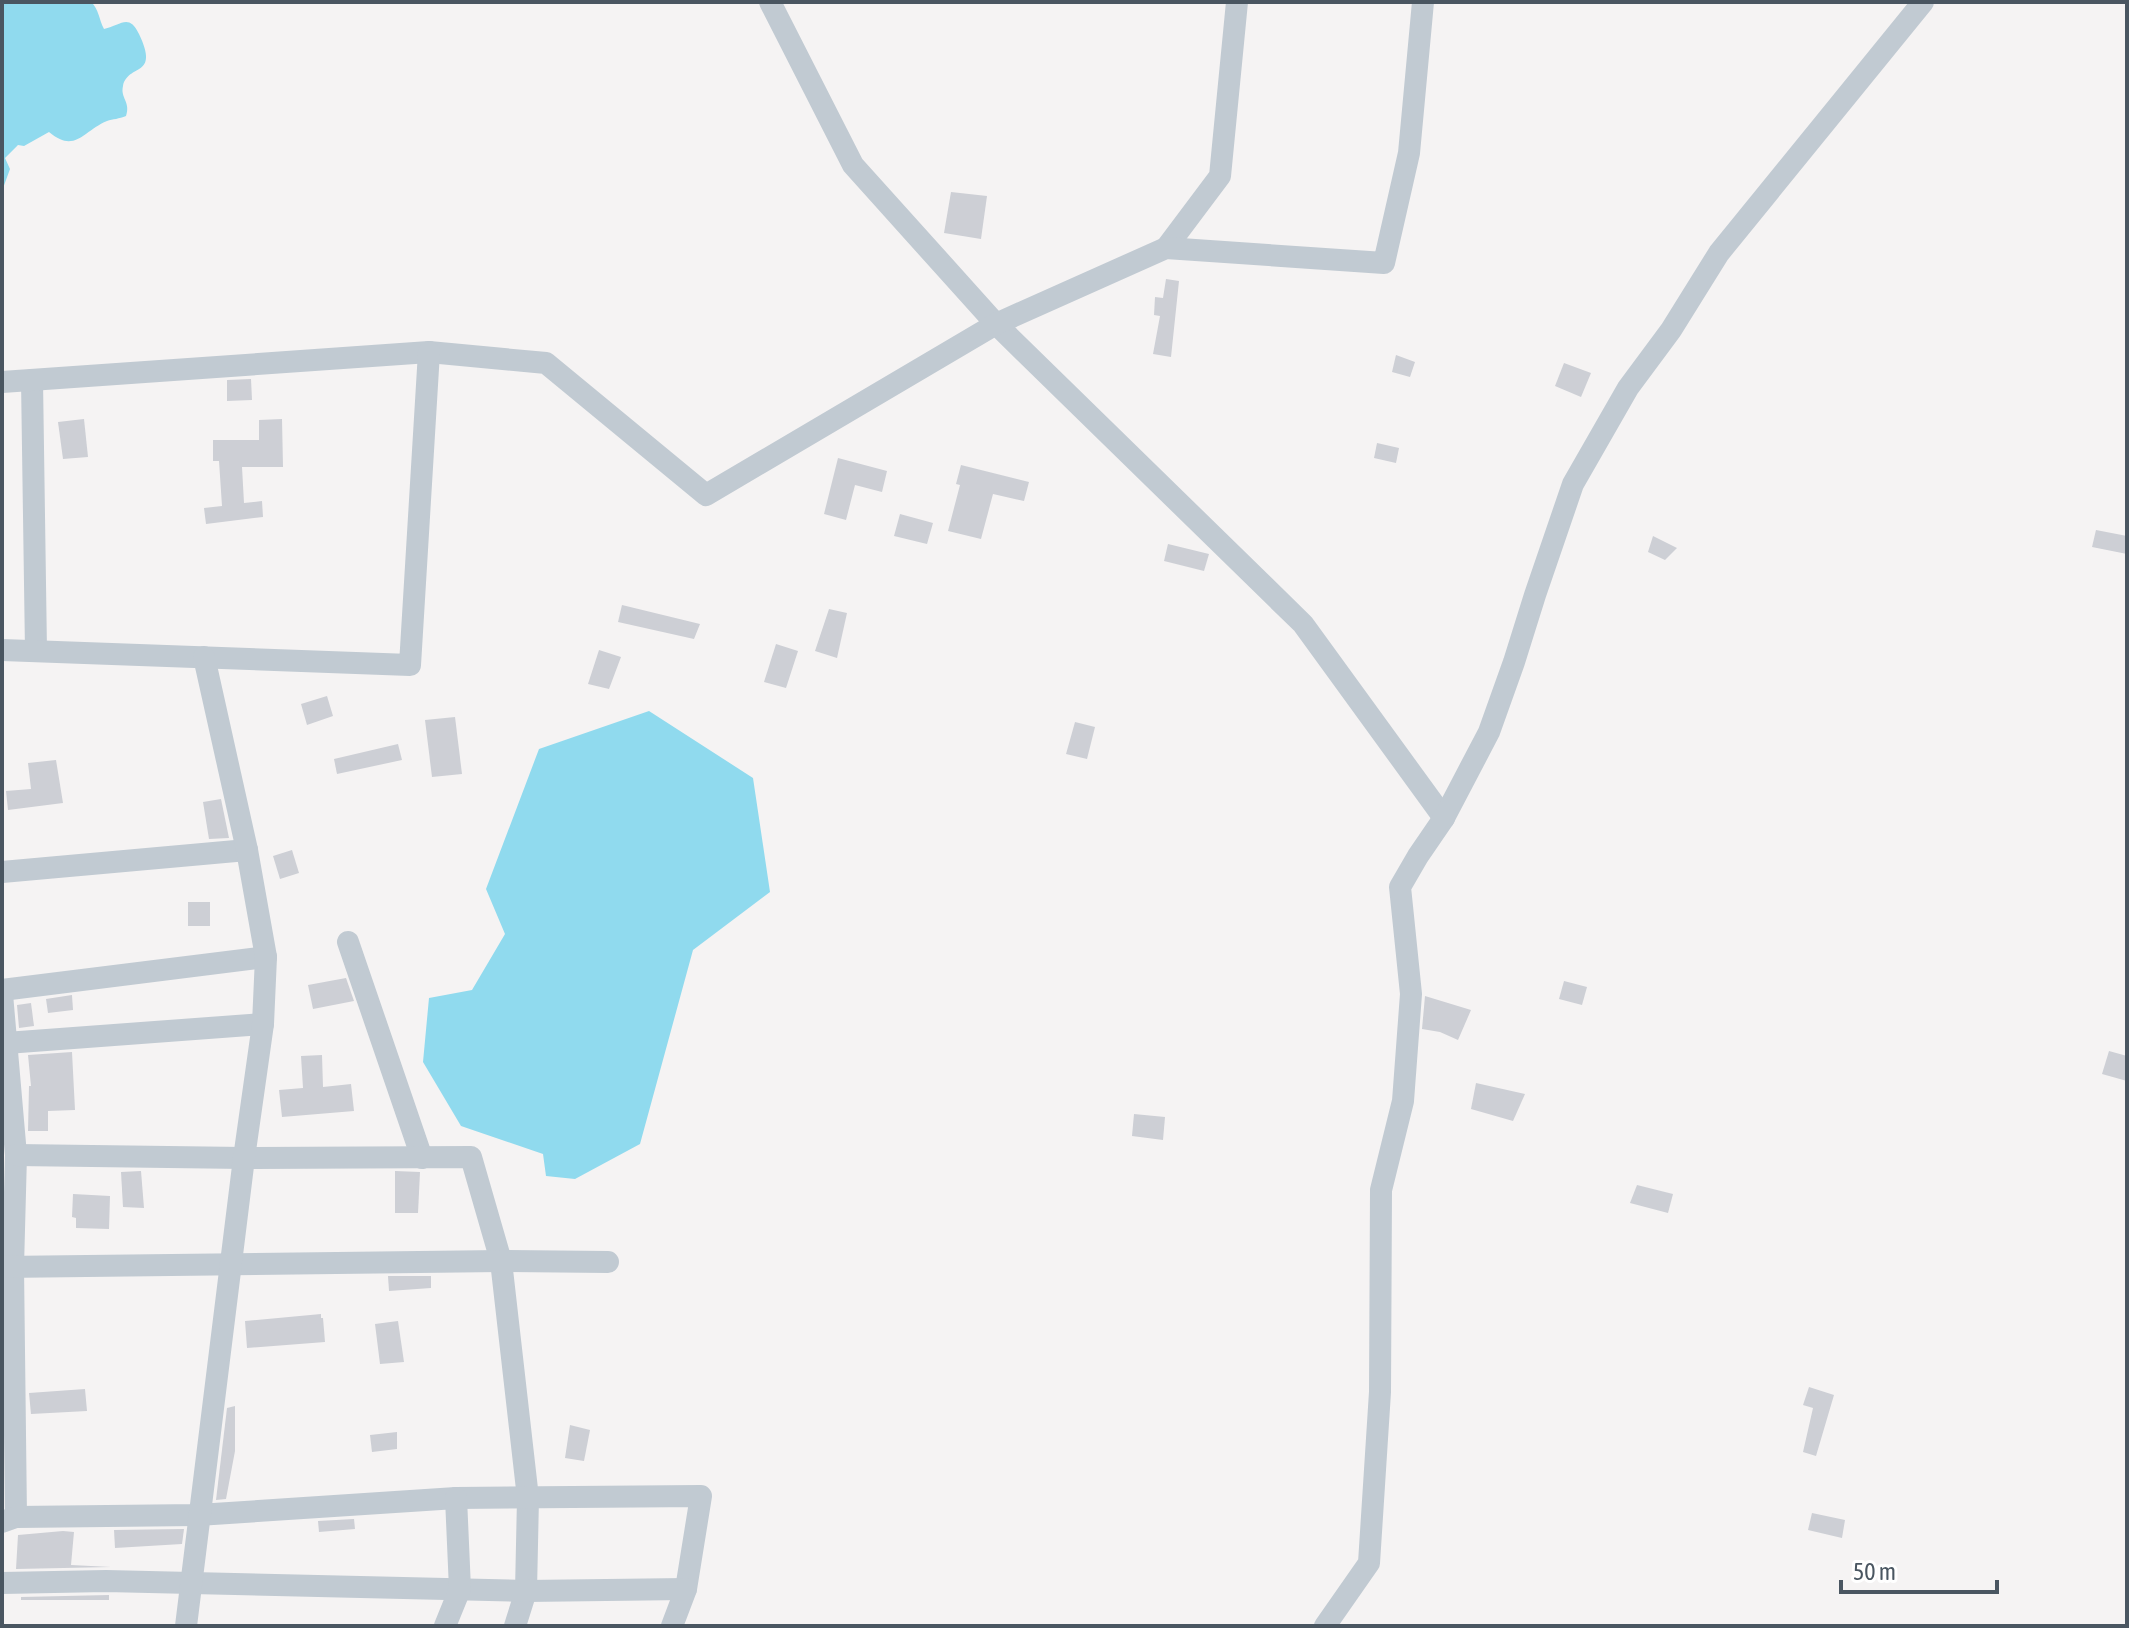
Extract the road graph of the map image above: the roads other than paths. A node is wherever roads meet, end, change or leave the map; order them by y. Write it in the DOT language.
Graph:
graph roads {
  1 [pos="770,2"];
  2 [pos="1237,2"];
  3 [pos="1423,2"];
  4 [pos="1923,2"];
  5 [pos="1166,248"];
  6 [pos="996,324"];
  7 [pos="429,352"];
  8 [pos="32,380"];
  9 [pos="2,382"];
  10 [pos="2,650"];
  11 [pos="36,651"];
  12 [pos="204,657"];
  13 [pos="1444,818"];
  14 [pos="247,850"];
  15 [pos="2,872"];
  16 [pos="348,942"];
  17 [pos="266,957"];
  18 [pos="2,992"];
  19 [pos="263,1024"];
  20 [pos="6,1043"];
  21 [pos="16,1155"];
  22 [pos="244,1158"];
  23 [pos="422,1158"];
  24 [pos="501,1261"];
  25 [pos="608,1262"];
  26 [pos="232,1265"];
  27 [pos="7,1267"];
  28 [pos="456,1498"];
  29 [pos="528,1498"];
  30 [pos="198,1515"];
  31 [pos="9,1520"];
  32 [pos="2,1583"];
  33 [pos="191,1583"];
  34 [pos="460,1589"];
  35 [pos="686,1589"];
  36 [pos="526,1591"];
  37 [pos="186,1626"];
  38 [pos="445,1626"];
  39 [pos="515,1626"];
  40 [pos="672,1626"];
  41 [pos="1325,1626"];
  1 -- 6 [label="street"];
  2 -- 5 [label="street"];
  3 -- 5 [label="street"];
  4 -- 13 [label="street"];
  5 -- 6 [label="street"];
  6 -- 7 [label="street"];
  6 -- 13 [label="street"];
  7 -- 8 [label="street"];
  7 -- 12 [label="street"];
  8 -- 9 [label="street"];
  8 -- 11 [label="street"];
  10 -- 11 [label="street"];
  11 -- 12 [label="street"];
  12 -- 14 [label="street"];
  13 -- 41 [label="street"];
  14 -- 15 [label="street"];
  14 -- 17 [label="street"];
  16 -- 23 [label="street"];
  17 -- 18 [label="street"];
  17 -- 19 [label="street"];
  18 -- 20 [label="street"];
  19 -- 20 [label="street"];
  19 -- 22 [label="street"];
  20 -- 21 [label="street"];
  21 -- 22 [label="street"];
  21 -- 27 [label="street"];
  22 -- 23 [label="street"];
  22 -- 26 [label="street"];
  23 -- 24 [label="street"];
  24 -- 25 [label="street"];
  24 -- 26 [label="street"];
  24 -- 29 [label="street"];
  26 -- 27 [label="street"];
  26 -- 30 [label="street"];
  27 -- 31 [label="street"];
  28 -- 29 [label="street"];
  28 -- 30 [label="street"];
  28 -- 34 [label="street"];
  29 -- 35 [label="street"];
  29 -- 36 [label="street"];
  30 -- 31 [label="street"];
  30 -- 33 [label="street"];
  32 -- 33 [label="street"];
  33 -- 34 [label="street"];
  33 -- 37 [label="street"];
  34 -- 36 [label="street"];
  34 -- 38 [label="street"];
  35 -- 36 [label="street"];
  35 -- 40 [label="street"];
  36 -- 39 [label="street"];
}
